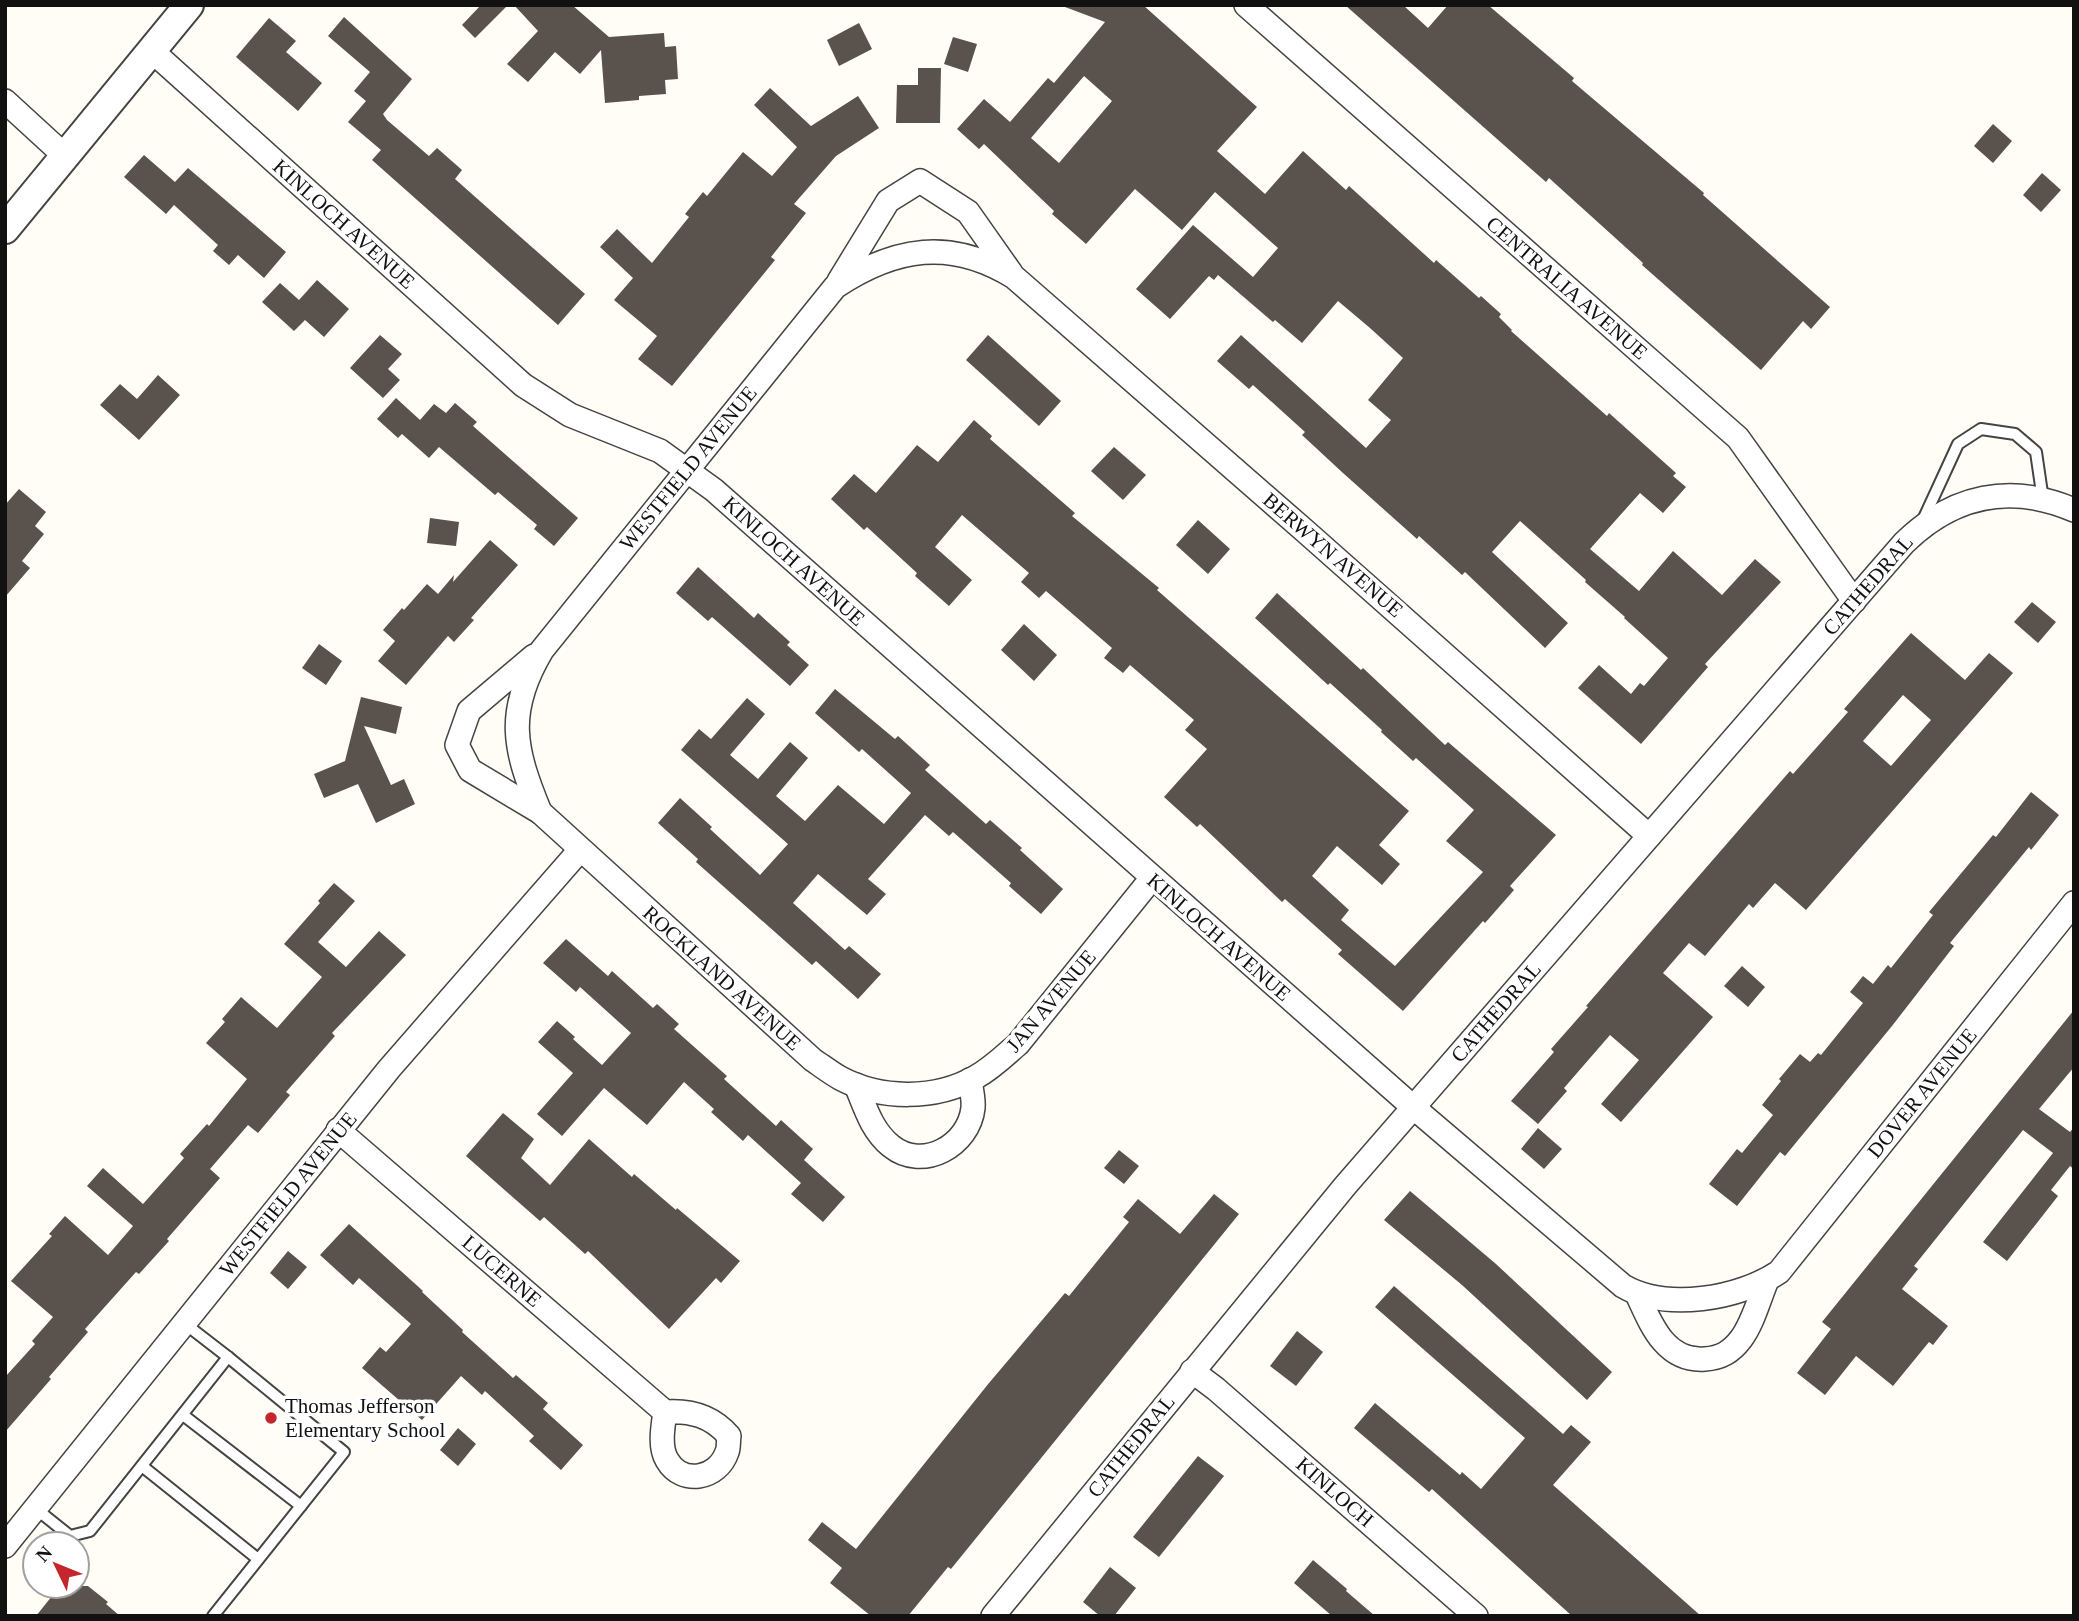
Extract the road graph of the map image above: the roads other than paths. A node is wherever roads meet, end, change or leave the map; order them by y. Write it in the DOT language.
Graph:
graph roads {
  1 [pos="189,5"];
  2 [pos="1254,8"];
  3 [pos="152,51"];
  4 [pos="5,101"];
  5 [pos="65,156"];
  6 [pos="920,181"];
  7 [pos="5,229"];
  8 [pos="919,252"];
  9 [pos="1014,277"];
  10 [pos="835,287"];
  11 [pos="686,470"];
  12 [pos="2056,504"];
  13 [pos="1921,526"];
  14 [pos="1854,601"];
  15 [pos="542,650"];
  16 [pos="518,741"];
  17 [pos="457,745"];
  18 [pos="540,812"];
  19 [pos="1649,836"];
  20 [pos="580,850"];
  21 [pos="1152,878"];
  22 [pos="2074,903"];
  23 [pos="970,1080"];
  24 [pos="856,1085"];
  25 [pos="928,1093"];
  26 [pos="1413,1107"];
  27 [pos="338,1130"];
  28 [pos="1767,1280"];
  29 [pos="1637,1294"];
  30 [pos="184,1323"];
  31 [pos="228,1357"];
  32 [pos="1192,1371"];
  33 [pos="665,1412"];
  34 [pos="183,1415"];
  35 [pos="142,1466"];
  36 [pos="300,1506"];
  37 [pos="35,1508"];
  38 [pos="5,1546"];
  39 [pos="258,1559"];
  40 [pos="213,1616"];
  41 [pos="994,1616"];
  42 [pos="1476,1616"];
  1 -- 3 [label="street"];
  2 -- 14 [label="street, CENTRALIA AVENUE"];
  3 -- 5 [label="street"];
  3 -- 11 [label="street, KINLOCH AVENUE"];
  4 -- 5 [label="street"];
  5 -- 7 [label="street"];
  6 -- 9 [label="street, BERWYN AVENUE"];
  6 -- 10 [label="street, WESTFIELD AVENUE"];
  8 -- 9 [label="street, BERWYN AVENUE"];
  8 -- 10 [label="street, WESTFIELD AVENUE"];
  9 -- 19 [label="street, BERWYN AVENUE"];
  10 -- 11 [label="street, WESTFIELD AVENUE"];
  11 -- 15 [label="street, WESTFIELD AVENUE"];
  11 -- 21 [label="street, KINLOCH AVENUE"];
  12 -- 13 [label="street, CATHEDRAL"];
  12 -- 13 [label="lane"];
  13 -- 14 [label="street, CATHEDRAL"];
  14 -- 19 [label="street, CATHEDRAL"];
  15 -- 16 [label="street, WESTFIELD AVENUE"];
  15 -- 17 [label="street, WESTFIELD AVENUE"];
  16 -- 18 [label="street, ROCKLAND AVENUE"];
  17 -- 18 [label="street, ROCKLAND AVENUE"];
  18 -- 20 [label="street, ROCKLAND AVENUE"];
  19 -- 26 [label="street, CATHEDRAL"];
  20 -- 24 [label="street, ROCKLAND AVENUE"];
  20 -- 27 [label="street, WESTFIELD AVENUE"];
  21 -- 23 [label="street, JAN AVENUE"];
  21 -- 26 [label="street, KINLOCH AVENUE"];
  22 -- 28 [label="street, DOVER AVENUE"];
  23 -- 24 [label="street"];
  23 -- 25 [label="street, JAN AVENUE"];
  24 -- 25 [label="street, ROCKLAND AVENUE"];
  26 -- 29 [label="street, DOVER AVENUE"];
  26 -- 32 [label="street, CATHEDRAL"];
  27 -- 30 [label="street, WESTFIELD AVENUE"];
  27 -- 33 [label="street, LUCERNE"];
  28 -- 29 [label="street, DOVER AVENUE"];
  28 -- 29 [label="street, DOVER AVENUE"];
  30 -- 31 [label="lane"];
  30 -- 37 [label="street, WESTFIELD AVENUE"];
  31 -- 34 [label="lane"];
  31 -- 36 [label="lane"];
  32 -- 41 [label="street, CATHEDRAL"];
  32 -- 42 [label="street, KINLOCH"];
  34 -- 35 [label="lane"];
  34 -- 36 [label="lane"];
  35 -- 37 [label="lane"];
  35 -- 39 [label="lane"];
  36 -- 39 [label="lane"];
  37 -- 38 [label="street, WESTFIELD AVENUE"];
  39 -- 40 [label="lane"];
}
